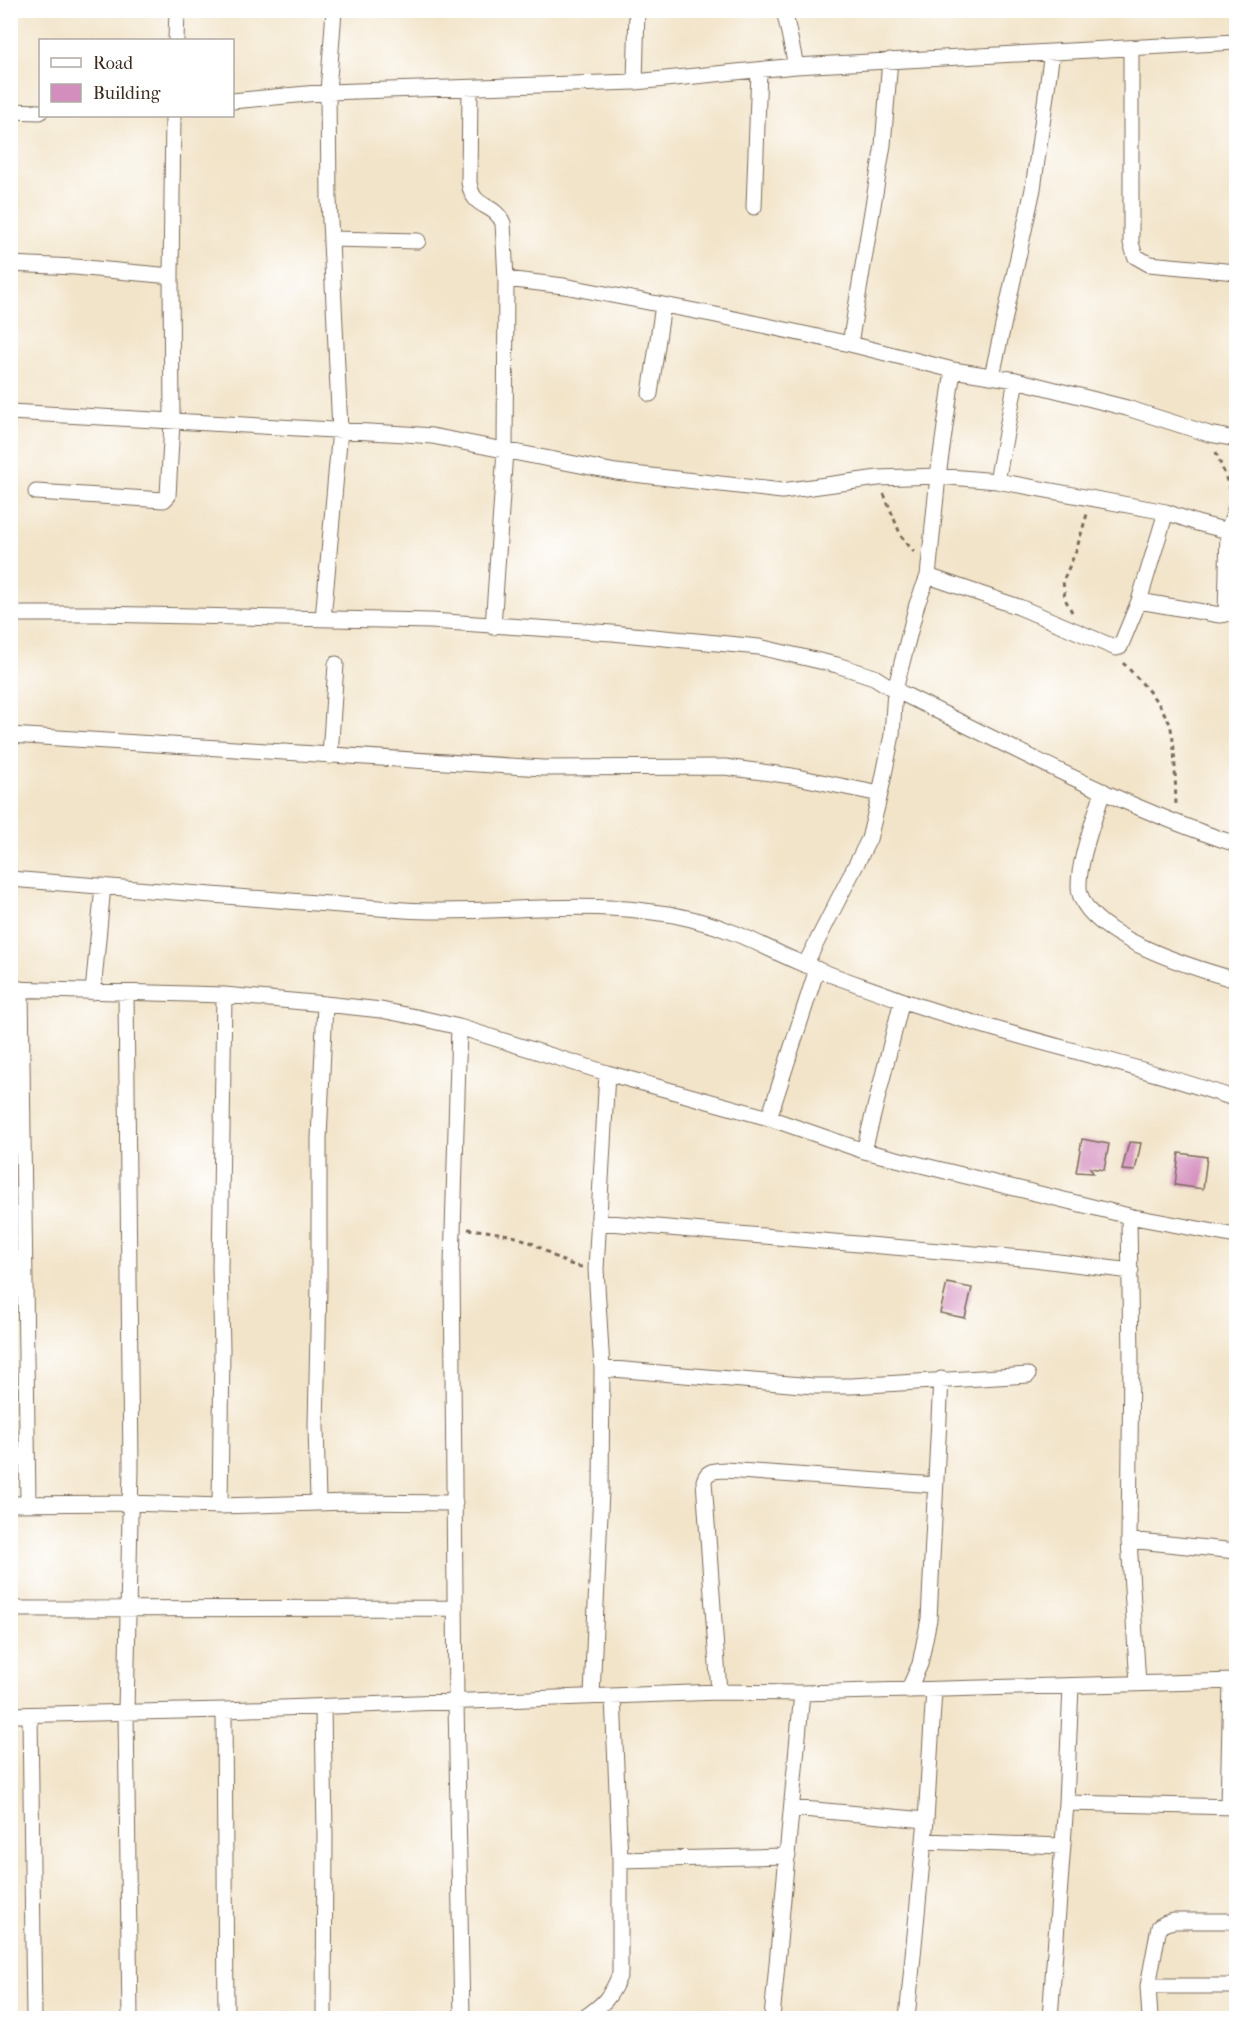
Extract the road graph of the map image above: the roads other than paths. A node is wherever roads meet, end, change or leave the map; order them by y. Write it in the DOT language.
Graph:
graph roads {
  1 [pos="177,10"];
  2 [pos="334,10"];
  3 [pos="637,10"];
  4 [pos="784,10"];
  5 [pos="176,39"];
  6 [pos="1236,42"];
  7 [pos="1131,48"];
  8 [pos="1052,52"];
  9 [pos="890,60"];
  10 [pos="796,66"];
  11 [pos="759,70"];
  12 [pos="635,82"];
  13 [pos="470,89"];
  14 [pos="328,92"];
  15 [pos="234,101"];
  16 [pos="10,111"];
  17 [pos="39,112"];
  18 [pos="173,117"];
  19 [pos="754,207"];
  20 [pos="331,239"];
  21 [pos="418,241"];
  22 [pos="10,264"];
  23 [pos="1236,272"];
  24 [pos="171,276"];
  25 [pos="506,279"];
  26 [pos="663,305"];
  27 [pos="850,344"];
  28 [pos="953,370"];
  29 [pos="992,376"];
  30 [pos="1016,380"];
  31 [pos="650,394"];
  32 [pos="10,412"];
  33 [pos="172,422"];
  34 [pos="340,430"];
  35 [pos="1236,439"];
  36 [pos="505,451"];
  37 [pos="938,476"];
  38 [pos="997,480"];
  39 [pos="36,492"];
  40 [pos="1236,507"];
  41 [pos="1166,512"];
  42 [pos="1232,531"];
  43 [pos="928,576"];
  44 [pos="1139,601"];
  45 [pos="10,614"];
  46 [pos="323,619"];
  47 [pos="493,627"];
  48 [pos="336,664"];
  49 [pos="895,690"];
  50 [pos="10,735"];
  51 [pos="330,756"];
  52 [pos="1103,791"];
  53 [pos="880,795"];
  54 [pos="1236,844"];
  55 [pos="10,879"];
  56 [pos="104,886"];
  57 [pos="811,967"];
  58 [pos="1236,981"];
  59 [pos="16,989"];
  60 [pos="93,992"];
  61 [pos="126,993"];
  62 [pos="224,995"];
  63 [pos="903,1000"];
  64 [pos="325,1004"];
  65 [pos="459,1028"];
  66 [pos="607,1073"];
  67 [pos="1236,1099"];
  68 [pos="769,1118"];
  69 [pos="864,1151"];
  70 [pos="1129,1216"];
  71 [pos="598,1222"];
  72 [pos="1236,1236"];
  73 [pos="1131,1271"];
  74 [pos="602,1368"];
  75 [pos="1028,1375"];
  76 [pos="941,1379"];
  77 [pos="935,1485"];
  78 [pos="318,1502"];
  79 [pos="130,1503"];
  80 [pos="455,1503"];
  81 [pos="10,1504"];
  82 [pos="28,1504"];
  83 [pos="220,1506"];
  84 [pos="1129,1540"];
  85 [pos="1236,1551"];
  86 [pos="455,1608"];
  87 [pos="10,1609"];
  88 [pos="128,1610"];
  89 [pos="1234,1681"];
  90 [pos="1138,1684"];
  91 [pos="1071,1686"];
  92 [pos="934,1690"];
  93 [pos="908,1691"];
  94 [pos="719,1692"];
  95 [pos="802,1693"];
  96 [pos="592,1696"];
  97 [pos="613,1697"];
  98 [pos="456,1702"];
  99 [pos="323,1707"];
  100 [pos="224,1710"];
  101 [pos="126,1712"];
  102 [pos="10,1715"];
  103 [pos="30,1715"];
  104 [pos="1066,1803"];
  105 [pos="1232,1807"];
  106 [pos="792,1808"];
  107 [pos="926,1820"];
  108 [pos="924,1841"];
  109 [pos="1062,1846"];
  110 [pos="788,1856"];
  111 [pos="620,1860"];
  112 [pos="1236,1921"];
  113 [pos="1148,1986"];
  114 [pos="1236,1986"];
  115 [pos="34,2019"];
  116 [pos="130,2019"];
  117 [pos="226,2019"];
  118 [pos="324,2019"];
  119 [pos="462,2019"];
  120 [pos="584,2019"];
  121 [pos="772,2019"];
  122 [pos="907,2019"];
  123 [pos="1050,2019"];
  124 [pos="1150,2019"];
  1 -- 5 [label="street"];
  2 -- 14 [label="street"];
  3 -- 12 [label="street"];
  4 -- 10 [label="street"];
  6 -- 7 [label="street"];
  7 -- 8 [label="street"];
  7 -- 23 [label="street"];
  8 -- 9 [label="street"];
  8 -- 29 [label="street"];
  9 -- 10 [label="street"];
  9 -- 27 [label="street"];
  10 -- 11 [label="street"];
  11 -- 12 [label="street"];
  11 -- 19 [label="street"];
  12 -- 13 [label="street"];
  13 -- 14 [label="street"];
  13 -- 25 [label="street"];
  14 -- 15 [label="street"];
  14 -- 20 [label="street"];
  16 -- 17 [label="street"];
  18 -- 24 [label="street"];
  20 -- 21 [label="street"];
  20 -- 34 [label="street"];
  22 -- 24 [label="street"];
  24 -- 33 [label="street"];
  25 -- 26 [label="street"];
  25 -- 36 [label="street"];
  26 -- 27 [label="street"];
  26 -- 31 [label="street"];
  27 -- 28 [label="street"];
  28 -- 29 [label="street"];
  28 -- 37 [label="street"];
  29 -- 30 [label="street"];
  30 -- 35 [label="street"];
  30 -- 38 [label="street"];
  32 -- 33 [label="street"];
  33 -- 34 [label="street"];
  33 -- 39 [label="street"];
  34 -- 36 [label="street"];
  34 -- 46 [label="street"];
  36 -- 37 [label="street"];
  36 -- 47 [label="street"];
  37 -- 38 [label="street"];
  37 -- 43 [label="street"];
  38 -- 41 [label="street"];
  40 -- 42 [label="street"];
  41 -- 42 [label="street"];
  41 -- 44 [label="street"];
  42 -- 44 [label="street"];
  43 -- 44 [label="street"];
  43 -- 49 [label="street"];
  45 -- 46 [label="street"];
  46 -- 47 [label="street"];
  47 -- 49 [label="street"];
  48 -- 51 [label="street"];
  49 -- 52 [label="street"];
  49 -- 53 [label="street"];
  50 -- 51 [label="street"];
  51 -- 53 [label="street"];
  52 -- 54 [label="street"];
  52 -- 58 [label="street"];
  53 -- 57 [label="street"];
  55 -- 56 [label="street"];
  56 -- 57 [label="street"];
  56 -- 60 [label="street"];
  57 -- 63 [label="street"];
  57 -- 68 [label="street"];
  59 -- 60 [label="street"];
  59 -- 82 [label="street"];
  60 -- 61 [label="street"];
  61 -- 62 [label="street"];
  61 -- 79 [label="street"];
  62 -- 64 [label="street"];
  62 -- 83 [label="street"];
  63 -- 67 [label="street"];
  63 -- 69 [label="street"];
  64 -- 65 [label="street"];
  64 -- 78 [label="street"];
  65 -- 66 [label="street"];
  65 -- 80 [label="street"];
  66 -- 68 [label="street"];
  66 -- 71 [label="street"];
  68 -- 69 [label="street"];
  69 -- 70 [label="street"];
  70 -- 72 [label="street"];
  70 -- 73 [label="street"];
  71 -- 73 [label="street"];
  71 -- 74 [label="street"];
  73 -- 84 [label="street"];
  74 -- 76 [label="street"];
  74 -- 96 [label="street"];
  75 -- 76 [label="street"];
  76 -- 77 [label="street"];
  77 -- 93 [label="street"];
  77 -- 94 [label="street"];
  78 -- 80 [label="street"];
  78 -- 83 [label="street"];
  79 -- 82 [label="street"];
  79 -- 83 [label="street"];
  79 -- 88 [label="street"];
  80 -- 86 [label="street"];
  81 -- 82 [label="street"];
  84 -- 85 [label="street"];
  84 -- 90 [label="street"];
  86 -- 88 [label="street"];
  86 -- 98 [label="street"];
  87 -- 88 [label="street"];
  88 -- 101 [label="street"];
  89 -- 90 [label="street"];
  89 -- 105 [label="street"];
  90 -- 91 [label="street"];
  91 -- 92 [label="street"];
  91 -- 104 [label="street"];
  92 -- 93 [label="street"];
  92 -- 107 [label="street"];
  93 -- 95 [label="street"];
  94 -- 95 [label="street"];
  94 -- 97 [label="street"];
  95 -- 106 [label="street"];
  96 -- 97 [label="street"];
  96 -- 98 [label="street"];
  97 -- 111 [label="street"];
  98 -- 99 [label="street"];
  98 -- 119 [label="street"];
  99 -- 100 [label="street"];
  99 -- 118 [label="street"];
  100 -- 101 [label="street"];
  100 -- 117 [label="street"];
  101 -- 103 [label="street"];
  101 -- 116 [label="street"];
  102 -- 103 [label="street"];
  103 -- 115 [label="street"];
  104 -- 105 [label="street"];
  104 -- 109 [label="street"];
  106 -- 107 [label="street"];
  106 -- 110 [label="street"];
  107 -- 108 [label="street"];
  108 -- 109 [label="street"];
  108 -- 122 [label="street"];
  109 -- 123 [label="street"];
  110 -- 111 [label="street"];
  110 -- 121 [label="street"];
  111 -- 120 [label="street"];
  112 -- 113 [label="street"];
  113 -- 114 [label="street"];
  113 -- 124 [label="street"];
}
